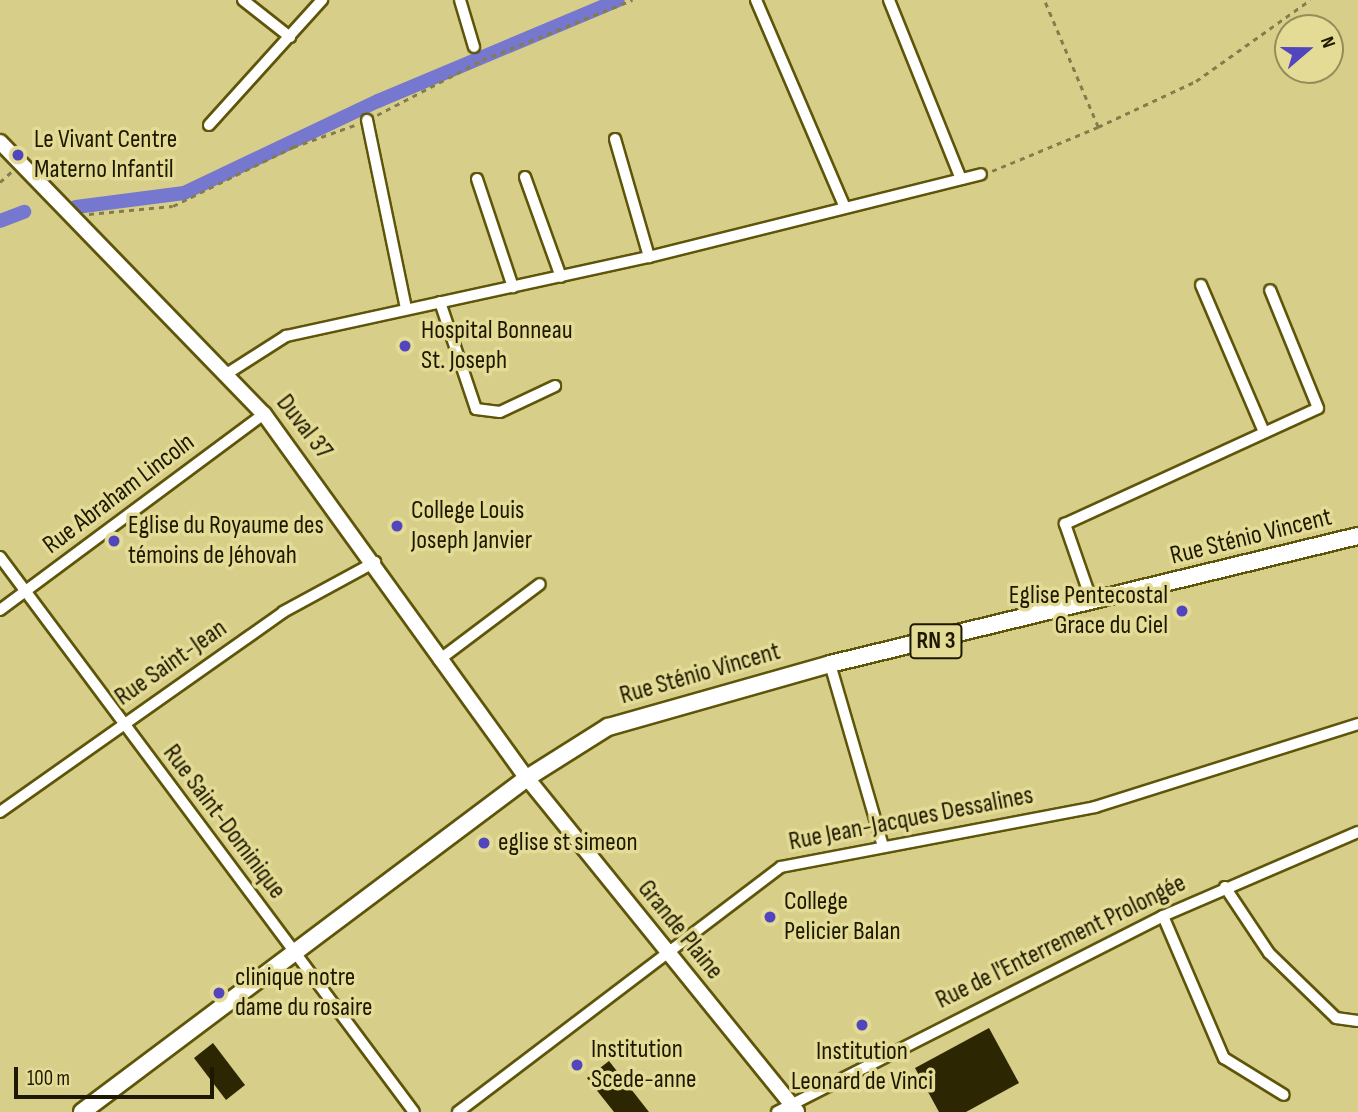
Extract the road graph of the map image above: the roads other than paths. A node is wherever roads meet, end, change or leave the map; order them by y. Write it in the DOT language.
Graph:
graph roads {
  1 [pos="243,0"];
  2 [pos="322,0"];
  3 [pos="460,0"];
  4 [pos="757,0"];
  5 [pos="889,0"];
  6 [pos="290,37"];
  7 [pos="474,47"];
  8 [pos="367,120"];
  9 [pos="209,125"];
  10 [pos="615,139"];
  11 [pos="0,142"];
  12 [pos="981,174"];
  13 [pos="525,177"];
  14 [pos="477,179"];
  15 [pos="961,179"];
  16 [pos="845,208"];
  17 [pos="649,257"];
  18 [pos="561,277"];
  19 [pos="1201,285"];
  20 [pos="513,287"];
  21 [pos="1270,290"];
  22 [pos="440,302"];
  23 [pos="406,309"];
  24 [pos="228,373"];
  25 [pos="555,386"];
  26 [pos="264,414"];
  27 [pos="1264,432"];
  28 [pos="1358,536"];
  29 [pos="0,557"];
  30 [pos="375,562"];
  31 [pos="540,584"];
  32 [pos="27,590"];
  33 [pos="1092,602"];
  34 [pos="0,610"];
  35 [pos="439,660"];
  36 [pos="830,664"];
  37 [pos="123,724"];
  38 [pos="1358,724"];
  39 [pos="527,778"];
  40 [pos="0,812"];
  41 [pos="1358,832"];
  42 [pos="883,846"];
  43 [pos="1226,887"];
  44 [pos="1164,916"];
  45 [pos="295,955"];
  46 [pos="669,957"];
  47 [pos="1358,1021"];
  48 [pos="1284,1095"];
  49 [pos="787,1109"];
  50 [pos="82,1112"];
  51 [pos="414,1112"];
  52 [pos="458,1112"];
  1 -- 6 [label="street"];
  2 -- 6 [label="street"];
  3 -- 7 [label="street"];
  4 -- 16 [label="street"];
  5 -- 15 [label="street"];
  6 -- 9 [label="street"];
  8 -- 23 [label="street"];
  10 -- 17 [label="street"];
  11 -- 24 [label="street, Duval 37"];
  12 -- 15 [label="street"];
  13 -- 18 [label="street"];
  14 -- 20 [label="street"];
  15 -- 16 [label="street"];
  16 -- 17 [label="street"];
  17 -- 18 [label="street"];
  18 -- 20 [label="street"];
  19 -- 27 [label="street"];
  20 -- 22 [label="street"];
  21 -- 27 [label="street"];
  22 -- 23 [label="street"];
  22 -- 25 [label="street"];
  23 -- 24 [label="street"];
  24 -- 26 [label="street, Duval 37"];
  26 -- 30 [label="street, Duval 37"];
  26 -- 32 [label="street, Rue Abraham Lincoln"];
  27 -- 33 [label="street"];
  28 -- 33 [label="main road, Rue Sténio Vincent / RN 3"];
  29 -- 32 [label="street, Rue Saint-Dominique"];
  30 -- 35 [label="street, Duval 37"];
  30 -- 37 [label="street, Rue Saint-Jean"];
  31 -- 35 [label="street"];
  32 -- 34 [label="street, Rue Abraham Lincoln"];
  32 -- 37 [label="street, Rue Saint-Dominique"];
  33 -- 36 [label="main road, Rue Sténio Vincent / RN 3"];
  35 -- 39 [label="street, Duval 37"];
  36 -- 39 [label="main road, Rue Sténio Vincent / RN 3"];
  36 -- 42 [label="street"];
  37 -- 40 [label="street, Rue Saint-Jean"];
  37 -- 45 [label="street, Rue Saint-Dominique"];
  38 -- 42 [label="street, Rue Jean-Jacques Dessalines"];
  39 -- 45 [label="main road, Rue Sténio Vincent / RN 3"];
  39 -- 46 [label="street, Grande Plaine"];
  41 -- 43 [label="street, Rue de l'Enterrement Prolongée"];
  42 -- 46 [label="street, Rue Jean-Jacques Dessalines"];
  43 -- 44 [label="street, Rue de l'Enterrement Prolongée"];
  43 -- 47 [label="street"];
  44 -- 48 [label="street"];
  44 -- 49 [label="street, Rue de l'Enterrement Prolongée"];
  45 -- 50 [label="main road, Rue Sténio Vincent / RN 3"];
  45 -- 51 [label="street, Rue Saint-Dominique"];
  46 -- 49 [label="street, Grande Plaine"];
  46 -- 52 [label="street, Rue Jean-Jacques Dessalines"];
}
